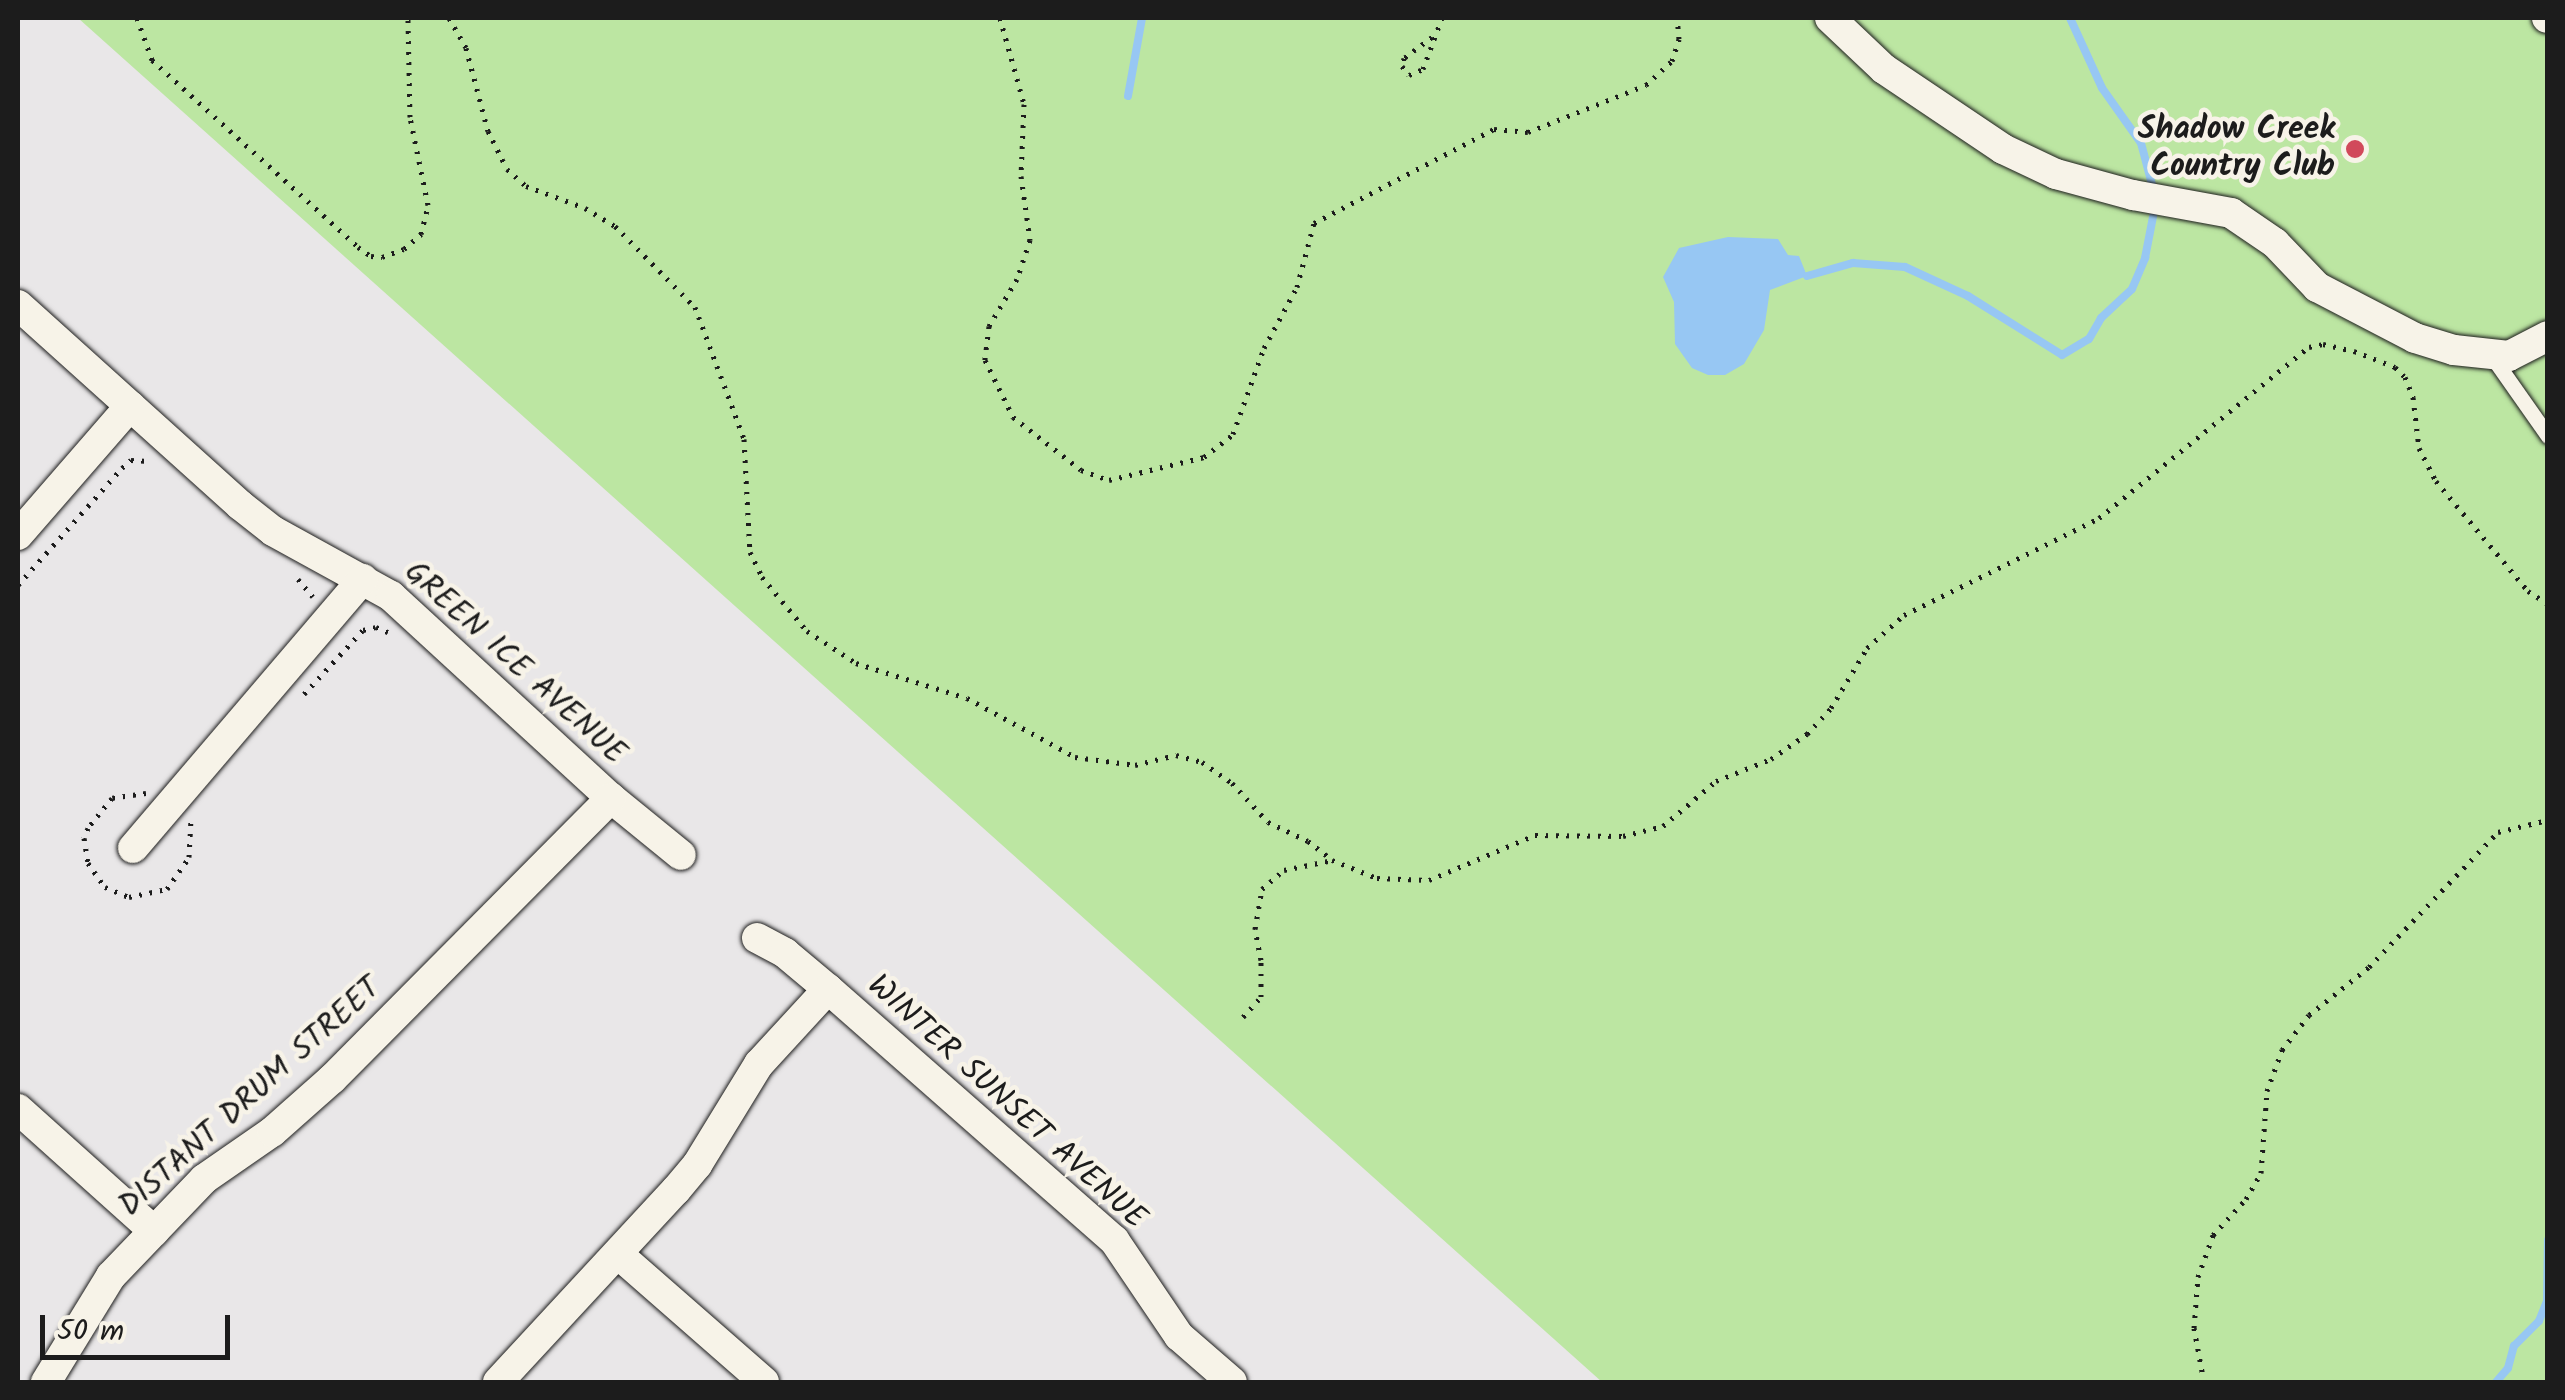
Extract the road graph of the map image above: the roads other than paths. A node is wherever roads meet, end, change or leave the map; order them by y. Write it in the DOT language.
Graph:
graph roads {
  1 [pos="1830,18"];
  2 [pos="18,306"];
  3 [pos="2548,336"];
  4 [pos="2491,356"];
  5 [pos="130,406"];
  6 [pos="2548,436"];
  7 [pos="18,535"];
  8 [pos="363,579"];
  9 [pos="611,798"];
  10 [pos="133,848"];
  11 [pos="681,855"];
  12 [pos="757,938"];
  13 [pos="828,989"];
  14 [pos="18,1109"];
  15 [pos="154,1231"];
  16 [pos="618,1254"];
  17 [pos="46,1382"];
  18 [pos="498,1382"];
  19 [pos="764,1382"];
  20 [pos="1232,1382"];
  1 -- 4 [label="street"];
  2 -- 5 [label="street, GREEN ICE AVENUE"];
  3 -- 4 [label="street"];
  4 -- 6 [label="lane"];
  5 -- 7 [label="street"];
  5 -- 8 [label="street, GREEN ICE AVENUE"];
  8 -- 9 [label="street, GREEN ICE AVENUE"];
  8 -- 10 [label="street"];
  9 -- 11 [label="street, GREEN ICE AVENUE"];
  9 -- 15 [label="street, DISTANT DRUM STREET"];
  12 -- 13 [label="street, WINTER SUNSET AVENUE"];
  13 -- 16 [label="street"];
  13 -- 20 [label="street, WINTER SUNSET AVENUE"];
  14 -- 15 [label="street"];
  15 -- 17 [label="street, DISTANT DRUM STREET"];
  16 -- 18 [label="street"];
  16 -- 19 [label="street"];
}
